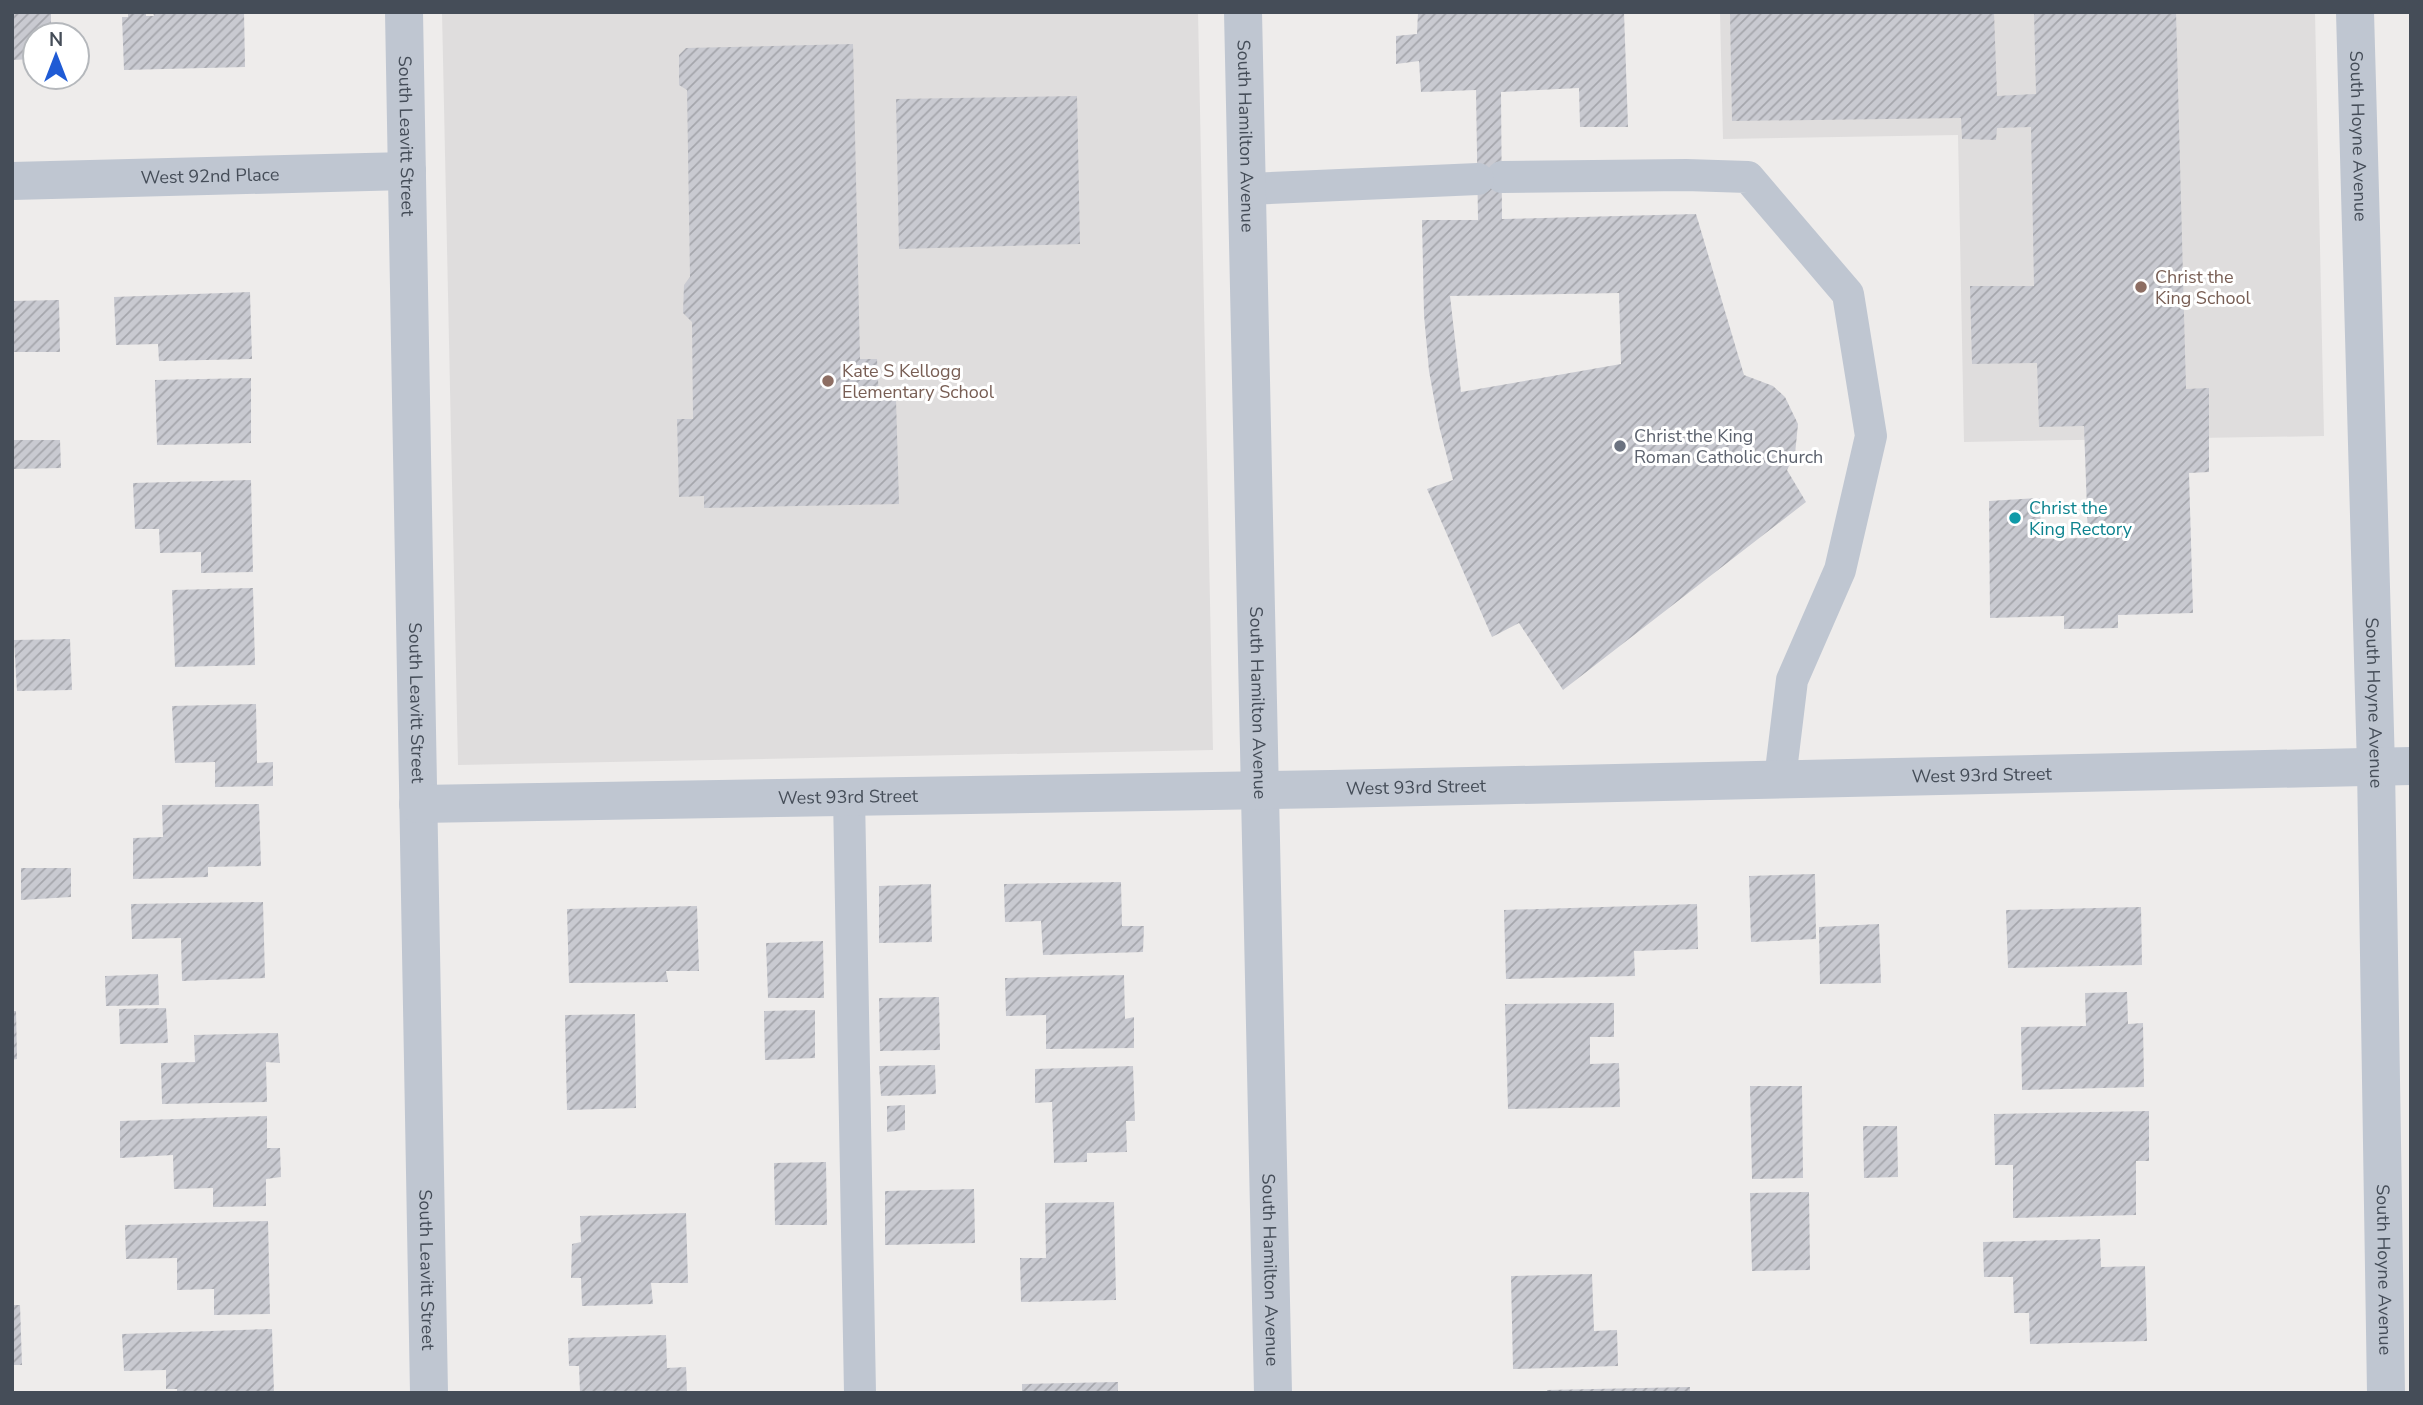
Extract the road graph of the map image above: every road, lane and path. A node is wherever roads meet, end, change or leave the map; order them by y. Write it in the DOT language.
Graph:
graph roads {
  1 [pos="404,12"];
  2 [pos="1243,12"];
  3 [pos="2355,12"];
  4 [pos="407,171"];
  5 [pos="12,181"];
  6 [pos="1247,189"];
  7 [pos="2393,767"];
  8 [pos="1780,779"];
  9 [pos="1261,790"];
  10 [pos="849,796"];
  11 [pos="418,804"];
  12 [pos="429,1393"];
  13 [pos="860,1393"];
  14 [pos="1273,1393"];
  15 [pos="2386,1393"];
  1 -- 4 [label="street, South Leavitt Street"];
  2 -- 6 [label="street, South Hamilton Avenue"];
  3 -- 7 [label="street, South Hoyne Avenue"];
  4 -- 5 [label="street, West 92nd Place"];
  4 -- 11 [label="street, South Leavitt Street"];
  6 -- 8 [label="lane"];
  6 -- 9 [label="street, South Hamilton Avenue"];
  7 -- 8 [label="street, West 93rd Street"];
  7 -- 15 [label="street, South Hoyne Avenue"];
  8 -- 9 [label="street, West 93rd Street"];
  9 -- 10 [label="street, West 93rd Street"];
  9 -- 14 [label="street, South Hamilton Avenue"];
  10 -- 11 [label="street, West 93rd Street"];
  10 -- 13 [label="lane"];
  11 -- 12 [label="street, South Leavitt Street"];
}
